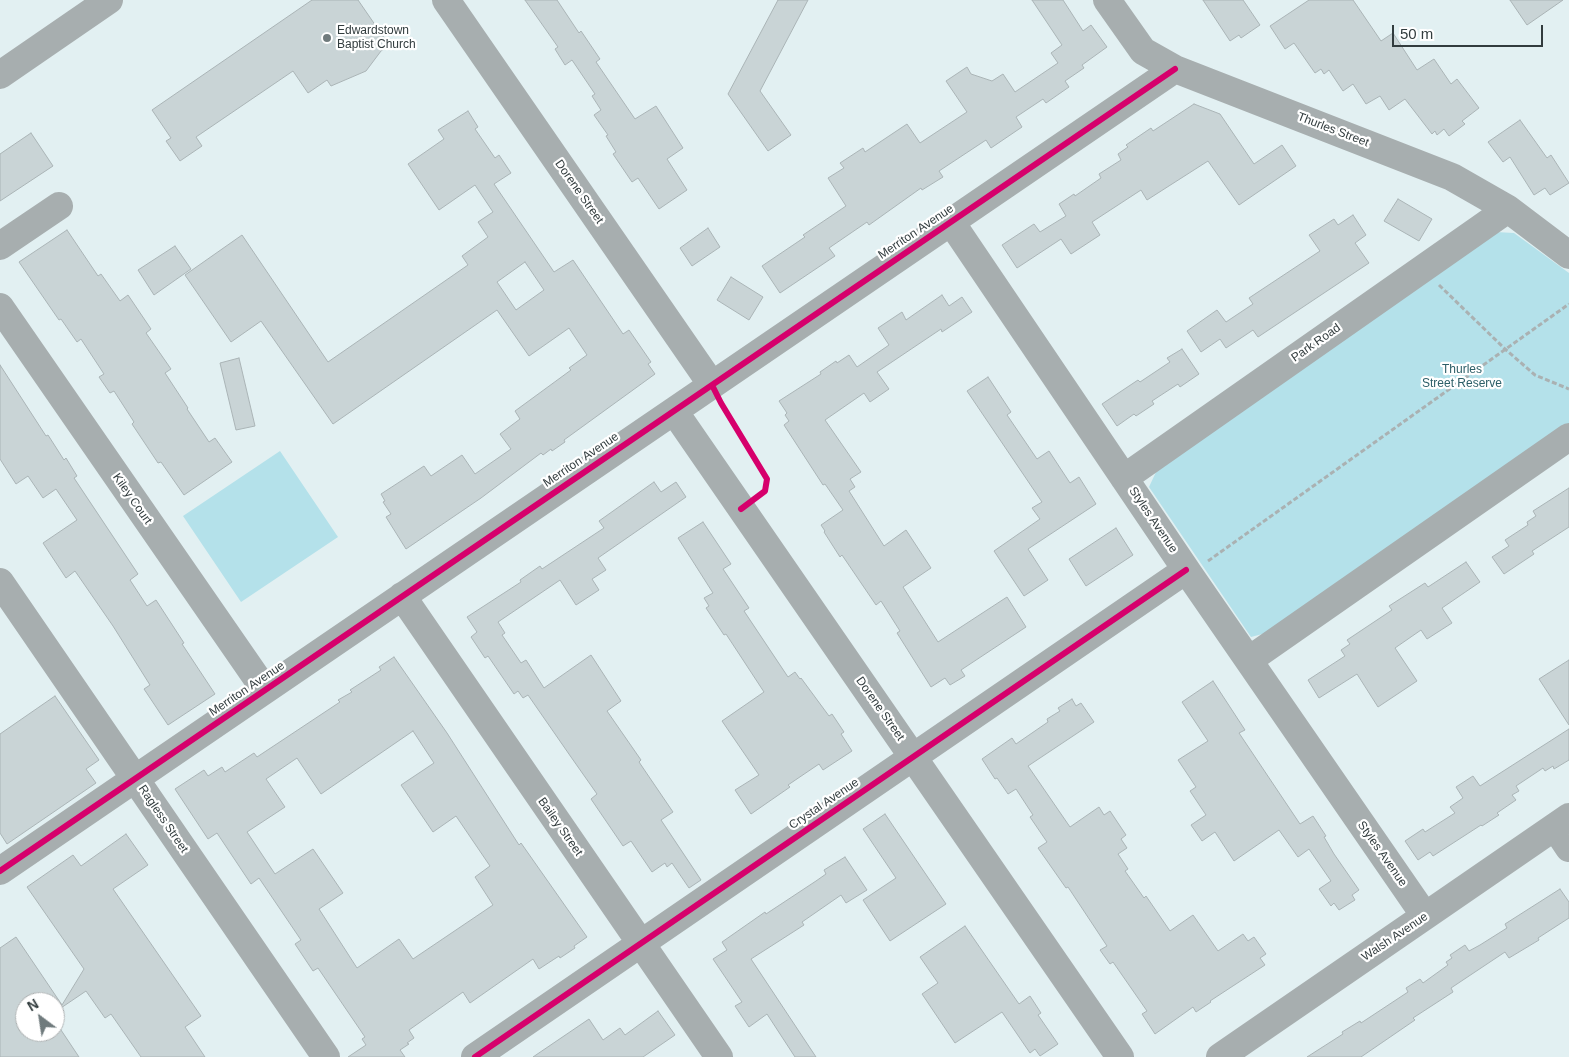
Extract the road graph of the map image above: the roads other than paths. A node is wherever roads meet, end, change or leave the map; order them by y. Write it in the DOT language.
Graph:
graph roads {
  1 [pos="108,0"];
  2 [pos="446,0"];
  3 [pos="1107,0"];
  4 [pos="76,9"];
  5 [pos="1175,69"];
  6 [pos="0,75"];
  7 [pos="59,206"];
  8 [pos="1508,209"];
  9 [pos="951,222"];
  10 [pos="0,246"];
  11 [pos="1569,255"];
  12 [pos="0,307"];
  13 [pos="712,384"];
  14 [pos="674,411"];
  15 [pos="1569,436"];
  16 [pos="1124,478"];
  17 [pos="1187,572"];
  18 [pos="0,582"];
  19 [pos="402,596"];
  20 [pos="1249,660"];
  21 [pos="265,690"];
  22 [pos="912,757"];
  23 [pos="135,779"];
  24 [pos="1564,831"];
  25 [pos="0,871"];
  26 [pos="1425,916"];
  27 [pos="641,943"];
  28 [pos="326,1057"];
  29 [pos="475,1057"];
  30 [pos="719,1057"];
  31 [pos="1120,1057"];
  32 [pos="1220,1057"];
  1 -- 4 [label="street"];
  2 -- 13 [label="street, Dorene Street"];
  3 -- 5 [label="street, Thurles Street"];
  4 -- 6 [label="street"];
  5 -- 8 [label="street, Thurles Street"];
  5 -- 9 [label="street, Merriton Avenue"];
  7 -- 10 [label="street"];
  8 -- 11 [label="street, Thurles Street"];
  8 -- 16 [label="street, Park Road"];
  9 -- 13 [label="street, Merriton Avenue"];
  9 -- 16 [label="street, Styles Avenue"];
  12 -- 21 [label="street, Kiley Court"];
  13 -- 14 [label="street, Merriton Avenue"];
  14 -- 19 [label="street, Merriton Avenue"];
  14 -- 22 [label="street, Dorene Street"];
  15 -- 20 [label="street"];
  16 -- 17 [label="street, Styles Avenue"];
  17 -- 20 [label="street, Styles Avenue"];
  17 -- 22 [label="street, Crystal Avenue"];
  18 -- 23 [label="street, Ragless Street"];
  19 -- 21 [label="street, Merriton Avenue"];
  19 -- 27 [label="street, Bailey Street"];
  20 -- 26 [label="street, Styles Avenue"];
  21 -- 23 [label="street, Merriton Avenue"];
  22 -- 27 [label="street, Crystal Avenue"];
  22 -- 31 [label="street, Dorene Street"];
  23 -- 25 [label="street, Merriton Avenue"];
  23 -- 28 [label="street, Ragless Street"];
  24 -- 26 [label="street, Walsh Avenue"];
  26 -- 32 [label="street, Walsh Avenue"];
  27 -- 29 [label="street, Crystal Avenue"];
  27 -- 30 [label="street, Bailey Street"];
}
